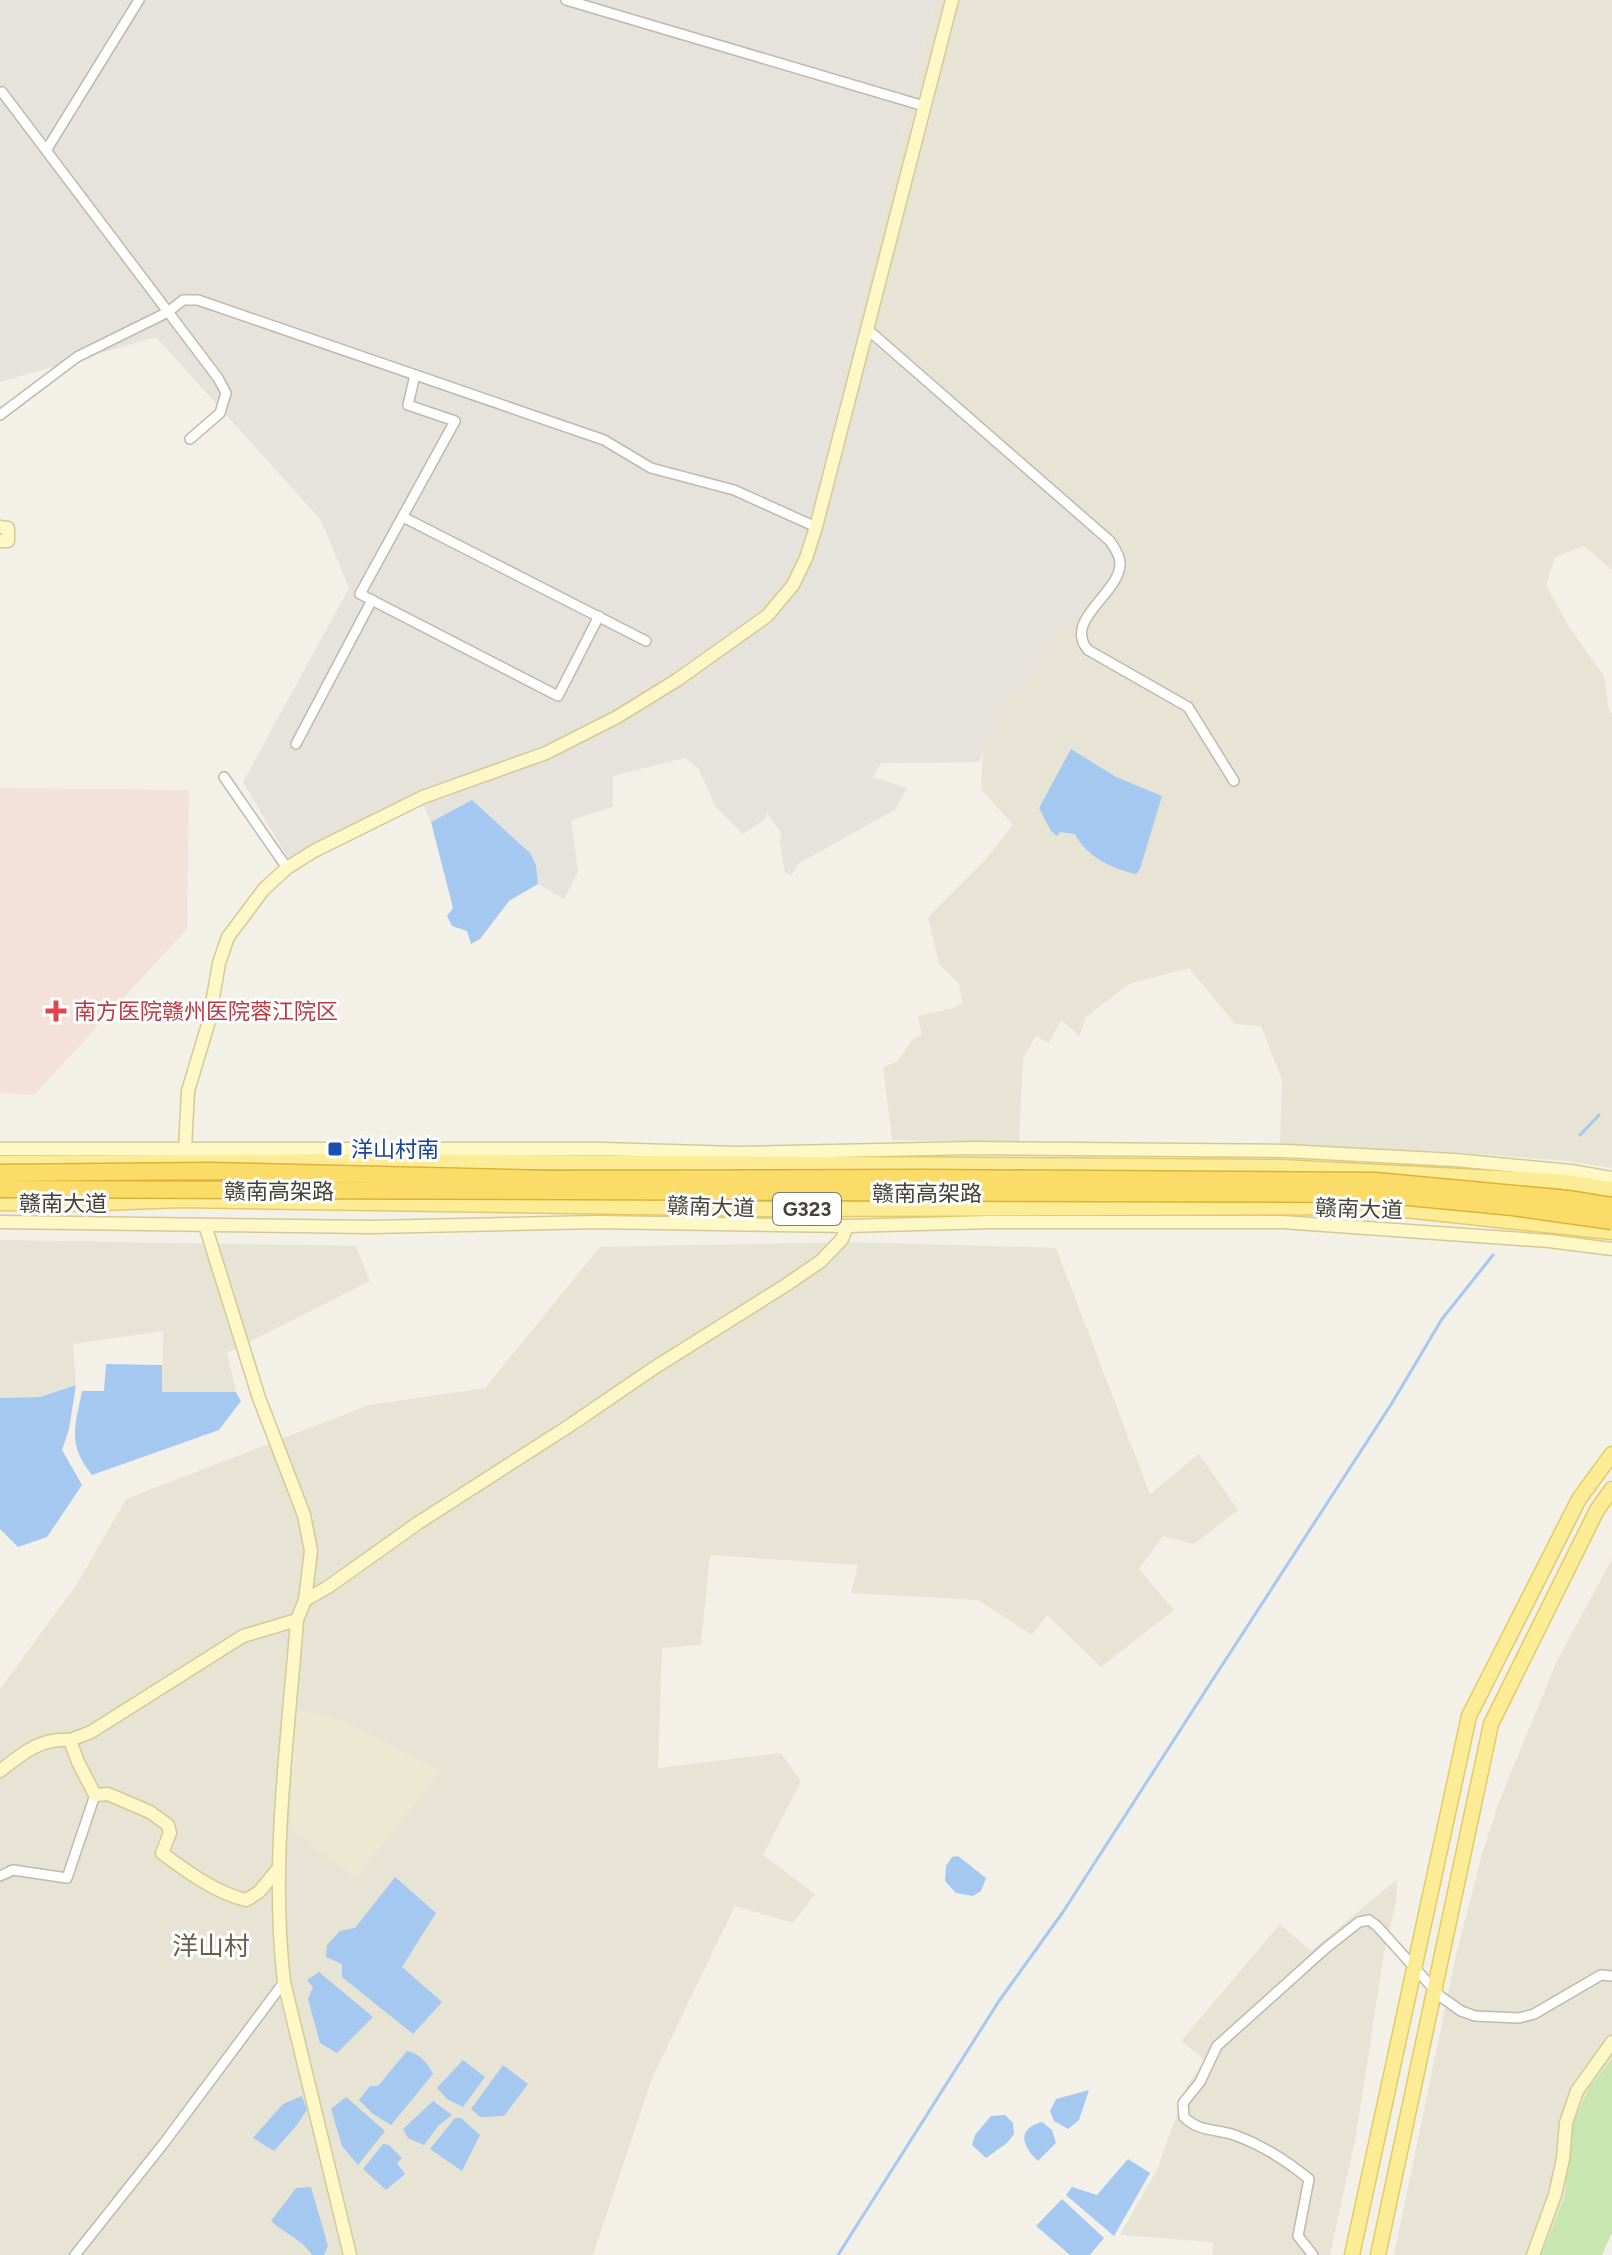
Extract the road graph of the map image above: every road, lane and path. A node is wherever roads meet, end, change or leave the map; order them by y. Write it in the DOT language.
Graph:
graph roads {
  1 [pos="139,0"];
  2 [pos="566,0"];
  3 [pos="952,0"];
  4 [pos="0,93"];
  5 [pos="924,106"];
  6 [pos="47,149"];
  7 [pos="168,312"];
  8 [pos="866,328"];
  9 [pos="415,375"];
  10 [pos="0,415"];
  11 [pos="190,439"];
  12 [pos="403,517"];
  13 [pos="0,527"];
  14 [pos="816,527"];
  15 [pos="0,541"];
  16 [pos="372,600"];
  17 [pos="599,616"];
  18 [pos="646,641"];
  19 [pos="296,744"];
  20 [pos="224,777"];
  21 [pos="1234,781"];
  22 [pos="287,868"];
  23 [pos="0,1149"];
  24 [pos="182,1156"];
  25 [pos="0,1163"];
  26 [pos="70,1164"];
  27 [pos="642,1164"];
  28 [pos="763,1164"];
  29 [pos="0,1173"];
  30 [pos="1612,1178"];
  31 [pos="0,1189"];
  32 [pos="1612,1189"];
  33 [pos="181,1200"];
  34 [pos="0,1203"];
  35 [pos="71,1204"];
  36 [pos="643,1205"];
  37 [pos="1612,1206"];
  38 [pos="765,1209"];
  39 [pos="1612,1221"];
  40 [pos="0,1222"];
  41 [pos="205,1225"];
  42 [pos="847,1226"];
  43 [pos="1612,1232"];
  44 [pos="1612,1249"];
  45 [pos="1612,1454"];
  46 [pos="1612,1489"];
  47 [pos="305,1600"];
  48 [pos="297,1620"];
  49 [pos="70,1740"];
  50 [pos="0,1771"];
  51 [pos="95,1795"];
  52 [pos="277,1870"];
  53 [pos="0,1876"];
  54 [pos="1414,1967"];
  55 [pos="1612,1976"];
  56 [pos="284,1982"];
  57 [pos="1434,1990"];
  58 [pos="1612,2042"];
  59 [pos="75,2255"];
  60 [pos="350,2255"];
  61 [pos="1313,2255"];
  62 [pos="1352,2255"];
  63 [pos="1378,2255"];
  64 [pos="1533,2255"];
  1 -- 6 [label="street"];
  2 -- 5 [label="street"];
  3 -- 5 [label="street"];
  4 -- 6 [label="street"];
  5 -- 8 [label="street"];
  6 -- 7 [label="street"];
  7 -- 9 [label="street"];
  7 -- 10 [label="street"];
  7 -- 11 [label="street"];
  8 -- 14 [label="street"];
  8 -- 21 [label="street"];
  9 -- 12 [label="street"];
  9 -- 14 [label="street"];
  12 -- 16 [label="street"];
  12 -- 17 [label="street"];
  13 -- 15 [label="street"];
  14 -- 22 [label="street"];
  16 -- 17 [label="street"];
  16 -- 19 [label="street"];
  17 -- 18 [label="street"];
  20 -- 22 [label="street"];
  22 -- 24 [label="street"];
  23 -- 24 [label="street"];
  24 -- 26 [label="main road, 赣南大道 / G323"];
  24 -- 27 [label="main road, 赣南大道 / G323"];
  24 -- 30 [label="street"];
  24 -- 33 [label="main road"];
  25 -- 26 [label="main road, 赣南大道 / G323"];
  26 -- 35 [label="main road"];
  27 -- 28 [label="main road, 赣南大道 / G323"];
  27 -- 36 [label="main road"];
  28 -- 32 [label="main road, 赣南大道 / G323"];
  28 -- 38 [label="main road"];
  29 -- 37 [label="highway, 赣南高架路, bridge"];
  31 -- 39 [label="highway, 赣南高架路, bridge"];
  33 -- 35 [label="main road, 赣南大道 / G323"];
  33 -- 36 [label="main road, 赣南大道 / G323"];
  34 -- 35 [label="main road, 赣南大道 / G323"];
  36 -- 38 [label="main road, 赣南大道 / G323"];
  38 -- 43 [label="main road, 赣南大道 / G323"];
  40 -- 41 [label="street"];
  41 -- 42 [label="street"];
  41 -- 47 [label="street"];
  42 -- 44 [label="street"];
  42 -- 47 [label="street"];
  45 -- 54 [label="main road"];
  46 -- 57 [label="main road"];
  47 -- 48 [label="street"];
  48 -- 49 [label="street"];
  48 -- 52 [label="street"];
  49 -- 50 [label="street"];
  49 -- 51 [label="street"];
  51 -- 52 [label="street"];
  51 -- 53 [label="street"];
  52 -- 56 [label="street"];
  54 -- 57 [label="street"];
  54 -- 61 [label="street"];
  54 -- 62 [label="main road"];
  55 -- 57 [label="street"];
  56 -- 59 [label="street"];
  56 -- 60 [label="street"];
  57 -- 63 [label="main road"];
  58 -- 64 [label="street"];
}
